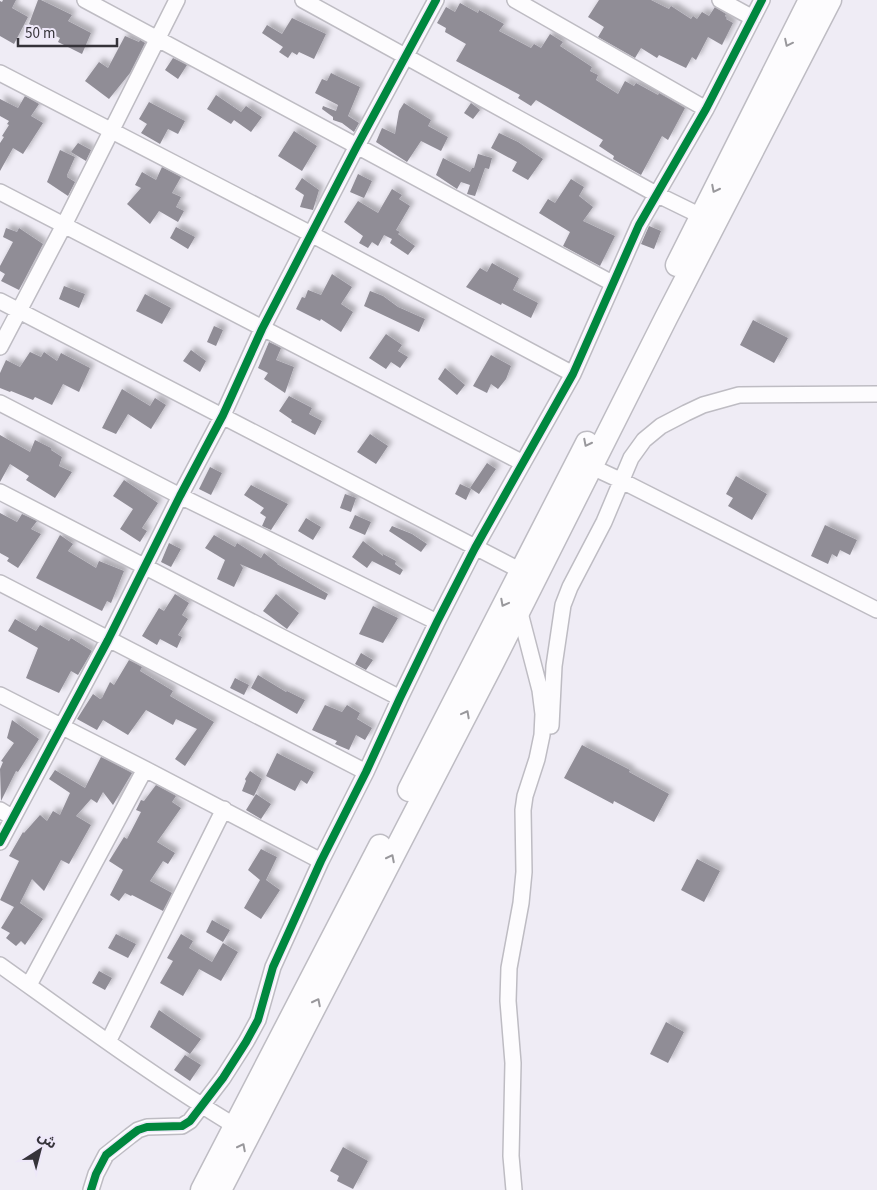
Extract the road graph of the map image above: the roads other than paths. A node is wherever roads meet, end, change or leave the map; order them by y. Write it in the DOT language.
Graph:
graph roads {
  1 [pos="85,0"];
  2 [pos="176,0"];
  3 [pos="303,0"];
  4 [pos="436,0"];
  5 [pos="515,0"];
  6 [pos="720,0"];
  7 [pos="762,0"];
  8 [pos="810,0"];
  9 [pos="830,0"];
  10 [pos="753,18"];
  11 [pos="158,39"];
  12 [pos="407,56"];
  13 [pos="0,73"];
  14 [pos="706,109"];
  15 [pos="111,130"];
  16 [pos="357,146"];
  17 [pos="0,192"];
  18 [pos="656,194"];
  19 [pos="701,216"];
  20 [pos="64,225"];
  21 [pos="311,234"];
  22 [pos="612,283"];
  23 [pos="0,301"];
  24 [pos="19,311"];
  25 [pos="262,329"];
  26 [pos="0,347"];
  27 [pos="573,374"];
  28 [pos="877,394"];
  29 [pos="0,403"];
  30 [pos="223,416"];
  31 [pos="523,463"];
  32 [pos="592,467"];
  33 [pos="622,481"];
  34 [pos="0,492"];
  35 [pos="180,496"];
  36 [pos="475,548"];
  37 [pos="144,566"];
  38 [pos="528,575"];
  39 [pos="0,583"];
  40 [pos="519,609"];
  41 [pos="877,610"];
  42 [pos="437,622"];
  43 [pos="108,640"];
  44 [pos="0,695"];
  45 [pos="400,698"];
  46 [pos="62,726"];
  47 [pos="538,759"];
  48 [pos="145,768"];
  49 [pos="366,772"];
  50 [pos="224,809"];
  51 [pos="0,810"];
  52 [pos="13,818"];
  53 [pos="0,842"];
  54 [pos="321,861"];
  55 [pos="0,965"];
  56 [pos="29,985"];
  57 [pos="108,1042"];
  58 [pos="202,1107"];
  59 [pos="235,1126"];
  60 [pos="91,1190"];
  61 [pos="202,1190"];
  62 [pos="220,1190"];
  63 [pos="514,1190"];
  1 -- 11 [label="street"];
  2 -- 11 [label="street"];
  3 -- 12 [label="street"];
  4 -- 12 [label="street"];
  5 -- 14 [label="street"];
  6 -- 10 [label="street"];
  7 -- 10 [label="street"];
  8 -- 19 [label="highway, one-way"];
  9 -- 32 [label="highway"];
  10 -- 14 [label="street"];
  11 -- 15 [label="street"];
  11 -- 16 [label="street"];
  12 -- 16 [label="street"];
  12 -- 18 [label="street"];
  13 -- 15 [label="street"];
  14 -- 18 [label="street"];
  15 -- 20 [label="street"];
  15 -- 21 [label="street"];
  16 -- 21 [label="street"];
  16 -- 22 [label="street"];
  17 -- 20 [label="street"];
  18 -- 19 [label="street"];
  18 -- 22 [label="street"];
  19 -- 38 [label="highway, one-way"];
  20 -- 24 [label="street"];
  20 -- 25 [label="street"];
  21 -- 25 [label="street"];
  21 -- 27 [label="street"];
  22 -- 27 [label="street"];
  23 -- 24 [label="street"];
  24 -- 26 [label="street"];
  24 -- 30 [label="street"];
  25 -- 30 [label="street"];
  25 -- 31 [label="street"];
  27 -- 31 [label="street"];
  28 -- 33 [label="street"];
  29 -- 35 [label="street"];
  30 -- 35 [label="street"];
  30 -- 36 [label="street"];
  31 -- 36 [label="street"];
  32 -- 33 [label="street"];
  32 -- 38 [label="highway"];
  33 -- 41 [label="street"];
  33 -- 47 [label="street"];
  34 -- 37 [label="street"];
  35 -- 37 [label="street"];
  35 -- 42 [label="street"];
  36 -- 38 [label="street"];
  36 -- 42 [label="street"];
  37 -- 43 [label="street"];
  37 -- 45 [label="street"];
  38 -- 40 [label="highway"];
  38 -- 59 [label="highway, one-way"];
  39 -- 43 [label="street"];
  40 -- 47 [label="street"];
  62 -- 40 [label="highway, one-way"];
  42 -- 45 [label="street"];
  43 -- 46 [label="street"];
  43 -- 49 [label="street"];
  44 -- 46 [label="street"];
  45 -- 49 [label="street"];
  46 -- 48 [label="street"];
  46 -- 52 [label="street"];
  47 -- 63 [label="street"];
  48 -- 50 [label="street"];
  48 -- 56 [label="street"];
  49 -- 54 [label="street"];
  50 -- 54 [label="street"];
  50 -- 57 [label="street"];
  51 -- 52 [label="street"];
  52 -- 53 [label="street"];
  54 -- 58 [label="street"];
  55 -- 56 [label="street"];
  56 -- 57 [label="street"];
  57 -- 58 [label="street"];
  58 -- 59 [label="street"];
  58 -- 60 [label="street"];
  59 -- 61 [label="highway"];
}
